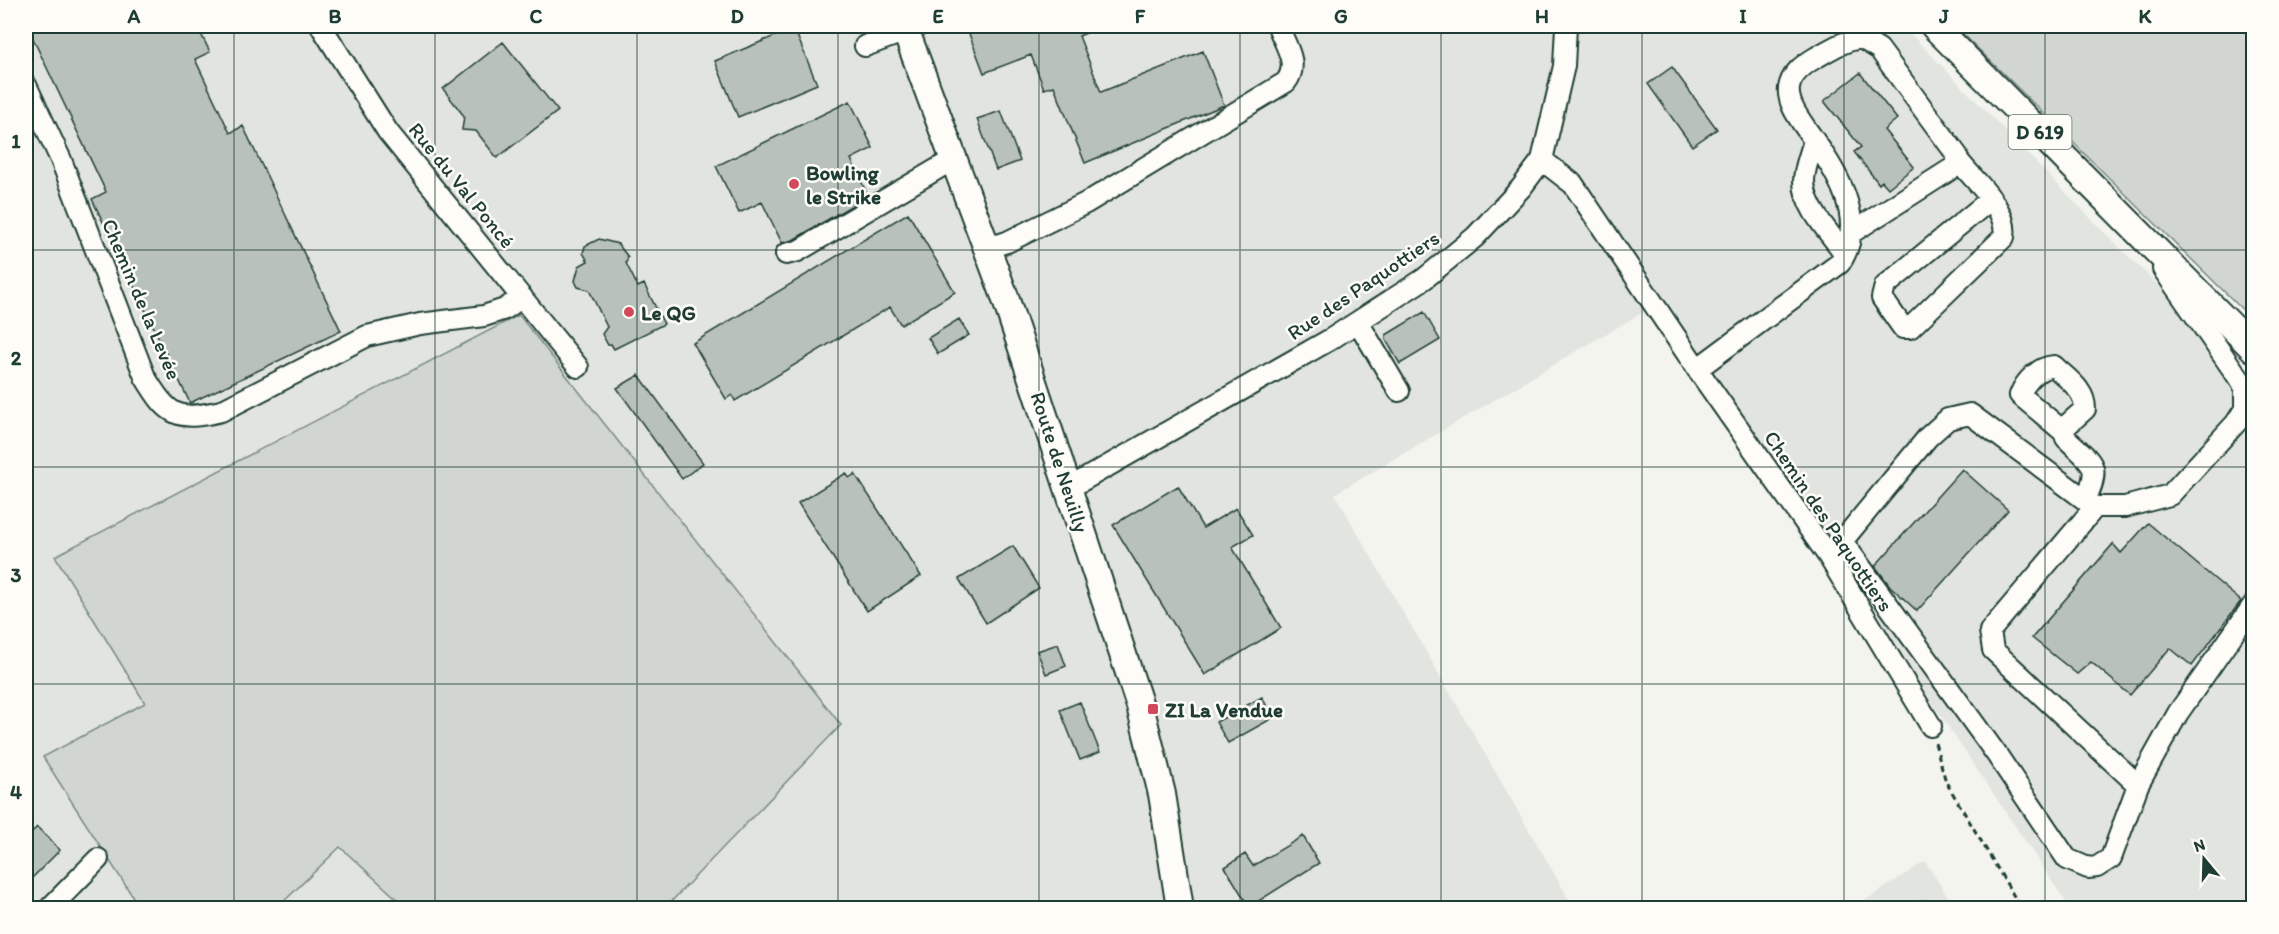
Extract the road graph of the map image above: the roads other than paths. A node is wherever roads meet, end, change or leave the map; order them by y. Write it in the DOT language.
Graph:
graph roads {
  1 [pos="321,26"];
  2 [pos="1278,26"];
  3 [pos="1566,26"];
  4 [pos="1934,26"];
  5 [pos="905,28"];
  6 [pos="865,46"];
  7 [pos="26,85"];
  8 [pos="1814,140"];
  9 [pos="954,159"];
  10 [pos="1542,160"];
  11 [pos="1958,160"];
  12 [pos="1990,200"];
  13 [pos="1851,233"];
  14 [pos="2144,239"];
  15 [pos="987,248"];
  16 [pos="786,254"];
  17 [pos="1845,254"];
  18 [pos="522,297"];
  19 [pos="1358,322"];
  20 [pos="2253,349"];
  21 [pos="578,367"];
  22 [pos="1697,369"];
  23 [pos="1399,391"];
  24 [pos="2249,396"];
  25 [pos="2064,432"];
  26 [pos="1069,488"];
  27 [pos="2090,503"];
  28 [pos="1842,541"];
  29 [pos="1829,557"];
  30 [pos="2253,604"];
  31 [pos="1931,726"];
  32 [pos="2138,785"];
  33 [pos="98,859"];
  34 [pos="50,909"];
  35 [pos="1180,909"];
  1 -- 18 [label="street, Rue du Val Poncé"];
  2 -- 15 [label="street"];
  3 -- 10 [label="street, Rue des Paquottiers"];
  4 -- 14 [label="main road, D 619"];
  5 -- 6 [label="street"];
  5 -- 9 [label="main road, Route de Neuilly"];
  7 -- 18 [label="street, Chemin de la Levée"];
  8 -- 11 [label="street"];
  8 -- 13 [label="street"];
  8 -- 17 [label="street"];
  9 -- 15 [label="main road, Route de Neuilly"];
  9 -- 16 [label="street"];
  10 -- 19 [label="street, Rue des Paquottiers"];
  10 -- 22 [label="street, Chemin des Paquottiers"];
  11 -- 12 [label="street"];
  11 -- 13 [label="street"];
  12 -- 12 [label="street"];
  13 -- 17 [label="street"];
  14 -- 20 [label="main road, D 619"];
  14 -- 24 [label="street"];
  15 -- 26 [label="main road, Route de Neuilly"];
  17 -- 22 [label="street"];
  18 -- 21 [label="street, Rue du Val Poncé"];
  19 -- 23 [label="street"];
  19 -- 26 [label="street, Rue des Paquottiers"];
  22 -- 29 [label="street, Chemin des Paquottiers"];
  24 -- 27 [label="street"];
  25 -- 27 [label="street"];
  26 -- 35 [label="main road, Route de Neuilly"];
  27 -- 28 [label="street"];
  27 -- 32 [label="street"];
  28 -- 29 [label="street"];
  28 -- 32 [label="street"];
  29 -- 31 [label="street, Chemin des Paquottiers"];
  30 -- 32 [label="street"];
  33 -- 34 [label="street"];
}
